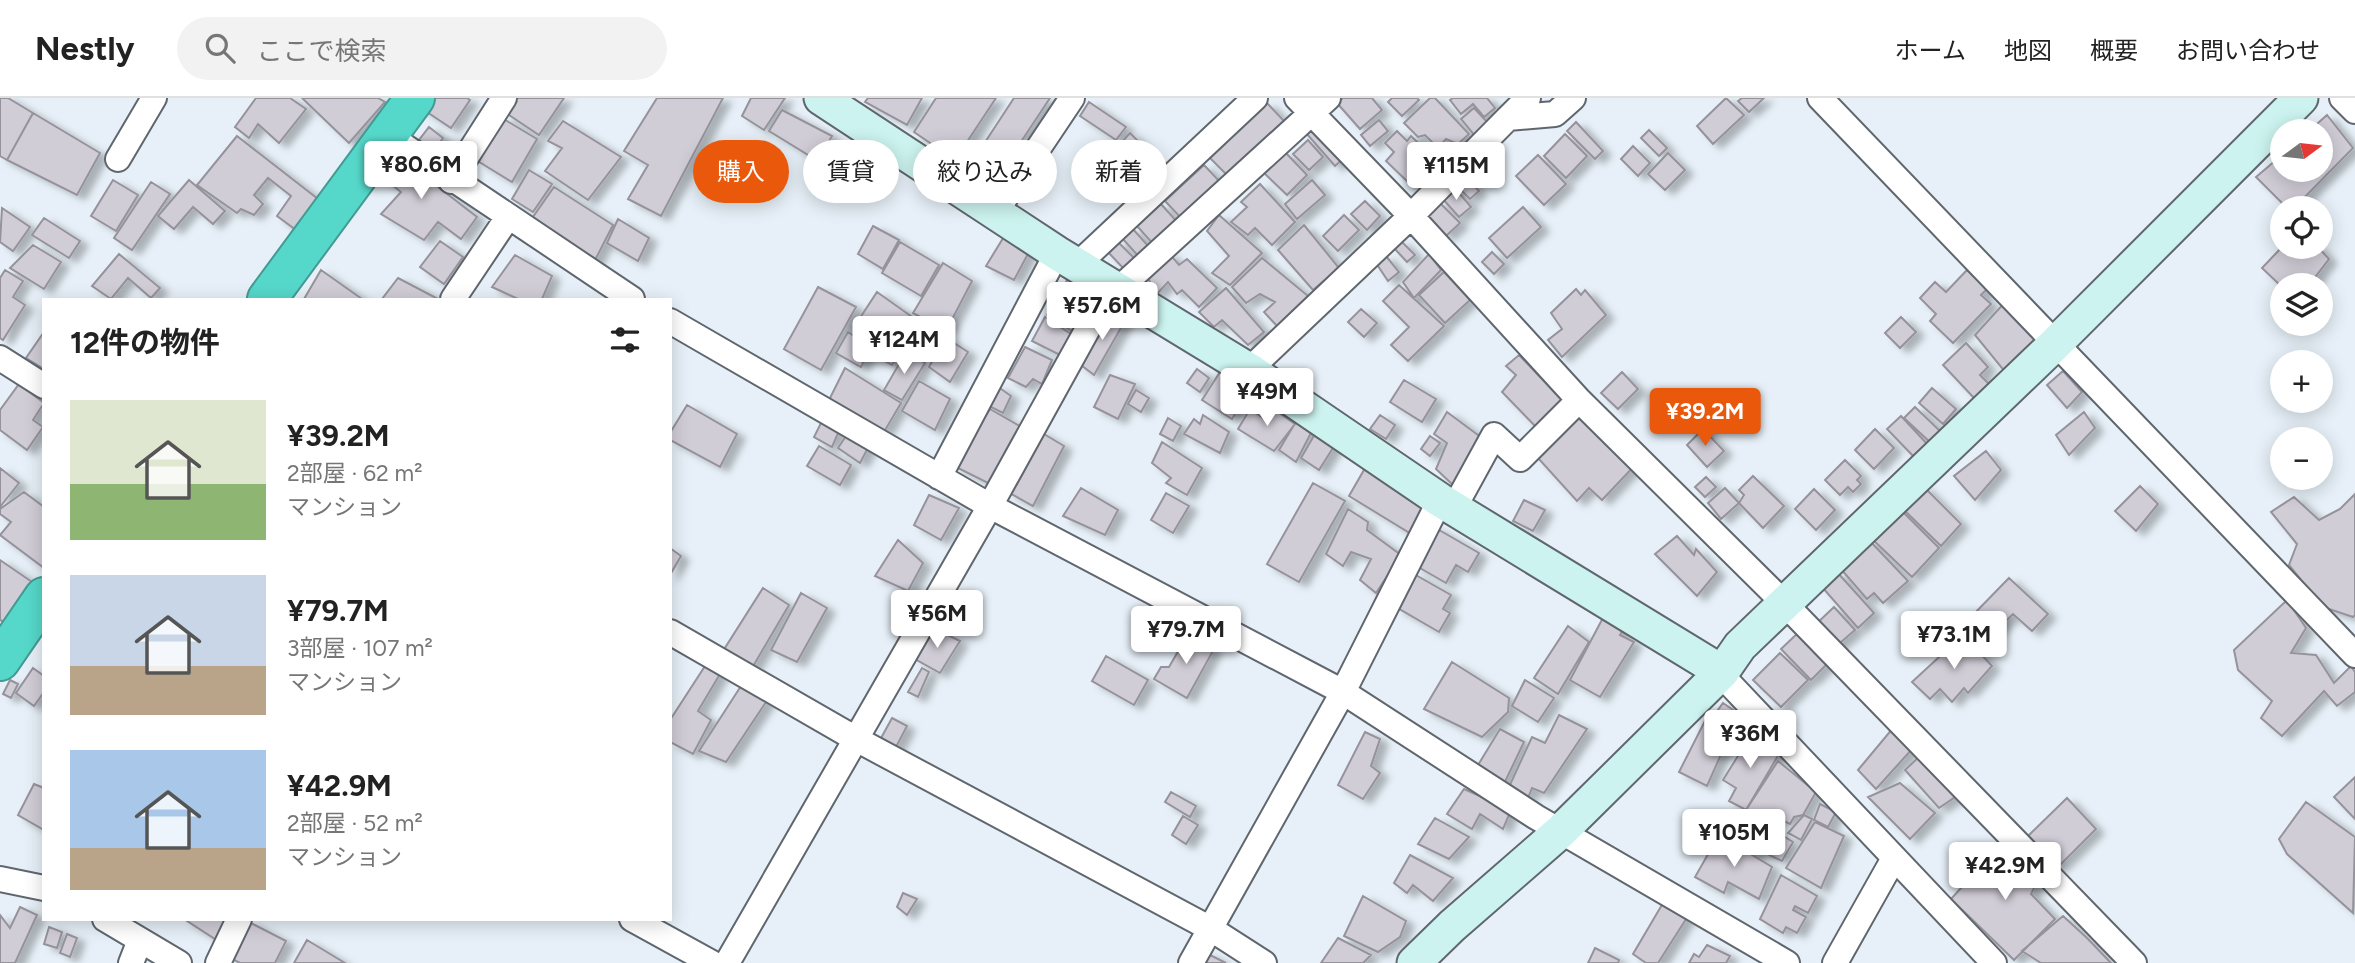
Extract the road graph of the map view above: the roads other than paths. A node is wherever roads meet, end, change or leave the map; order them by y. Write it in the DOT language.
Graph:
graph roads {
  1 [pos="154,98"];
  2 [pos="415,98"];
  3 [pos="503,98"];
  4 [pos="1072,98"];
  5 [pos="1255,98"];
  6 [pos="1528,98"];
  7 [pos="1573,98"];
  8 [pos="1820,98"];
  9 [pos="2301,98"];
  10 [pos="2342,98"];
  11 [pos="831,101"];
  12 [pos="1312,103"];
  13 [pos="2355,111"];
  14 [pos="1508,118"];
  15 [pos="389,136"];
  16 [pos="118,159"];
  17 [pos="452,181"];
  18 [pos="996,213"];
  19 [pos="1411,216"];
  20 [pos="508,217"];
  21 [pos="1067,259"];
  22 [pos="1119,291"];
  23 [pos="268,298"];
  24 [pos="454,298"];
  25 [pos="626,298"];
  26 [pos="672,322"];
  27 [pos="2054,345"];
  28 [pos="0,358"];
  29 [pos="1249,370"];
  30 [pos="42,385"];
  31 [pos="1579,400"];
  32 [pos="940,477"];
  33 [pos="1447,504"];
  34 [pos="990,506"];
  35 [pos="42,599"];
  36 [pos="1785,604"];
  37 [pos="672,633"];
  38 [pos="5,641"];
  39 [pos="2355,655"];
  40 [pos="1722,672"];
  41 [pos="1343,692"];
  42 [pos="856,739"];
  43 [pos="1561,831"];
  44 [pos="1893,860"];
  45 [pos="0,879"];
  46 [pos="42,888"];
  47 [pos="108,921"];
  48 [pos="238,921"];
  49 [pos="636,921"];
  50 [pos="1211,929"];
  51 [pos="140,940"];
  52 [pos="131,963"];
  53 [pos="179,963"];
  54 [pos="218,963"];
  55 [pos="712,963"];
  56 [pos="727,963"];
  57 [pos="1191,963"];
  58 [pos="1264,963"];
  59 [pos="1414,963"];
  60 [pos="1787,963"];
  61 [pos="1835,963"];
  62 [pos="1994,963"];
  63 [pos="2134,963"];
  1 -- 16 [label="street"];
  2 -- 15 [label="highway"];
  3 -- 17 [label="street"];
  4 -- 18 [label="street"];
  5 -- 21 [label="street"];
  6 -- 14 [label="street"];
  7 -- 14 [label="street"];
  8 -- 27 [label="street"];
  9 -- 27 [label="street"];
  10 -- 13 [label="street"];
  11 -- 18 [label="street"];
  12 -- 19 [label="street"];
  12 -- 22 [label="street"];
  14 -- 19 [label="street"];
  15 -- 17 [label="street"];
  15 -- 23 [label="highway"];
  17 -- 20 [label="street"];
  18 -- 21 [label="street"];
  19 -- 29 [label="street"];
  19 -- 31 [label="street"];
  20 -- 24 [label="street"];
  20 -- 25 [label="street"];
  21 -- 22 [label="street"];
  21 -- 32 [label="street"];
  22 -- 29 [label="street"];
  22 -- 34 [label="street"];
  26 -- 32 [label="street"];
  27 -- 36 [label="street"];
  27 -- 39 [label="street"];
  28 -- 30 [label="street"];
  29 -- 33 [label="street"];
  31 -- 33 [label="street"];
  31 -- 36 [label="street"];
  32 -- 34 [label="street"];
  33 -- 40 [label="street"];
  33 -- 41 [label="street"];
  34 -- 41 [label="street"];
  34 -- 42 [label="street"];
  35 -- 38 [label="highway"];
  36 -- 40 [label="street"];
  36 -- 63 [label="street"];
  37 -- 42 [label="street"];
  40 -- 43 [label="street"];
  40 -- 44 [label="street"];
  41 -- 43 [label="street"];
  41 -- 50 [label="street"];
  42 -- 50 [label="street"];
  42 -- 56 [label="street"];
  43 -- 59 [label="street"];
  43 -- 60 [label="street"];
  44 -- 61 [label="street"];
  44 -- 62 [label="street"];
  45 -- 46 [label="street"];
  47 -- 51 [label="street"];
  48 -- 54 [label="street"];
  49 -- 55 [label="street"];
  50 -- 57 [label="street"];
  50 -- 58 [label="street"];
  51 -- 52 [label="street"];
  51 -- 53 [label="street"];
}
